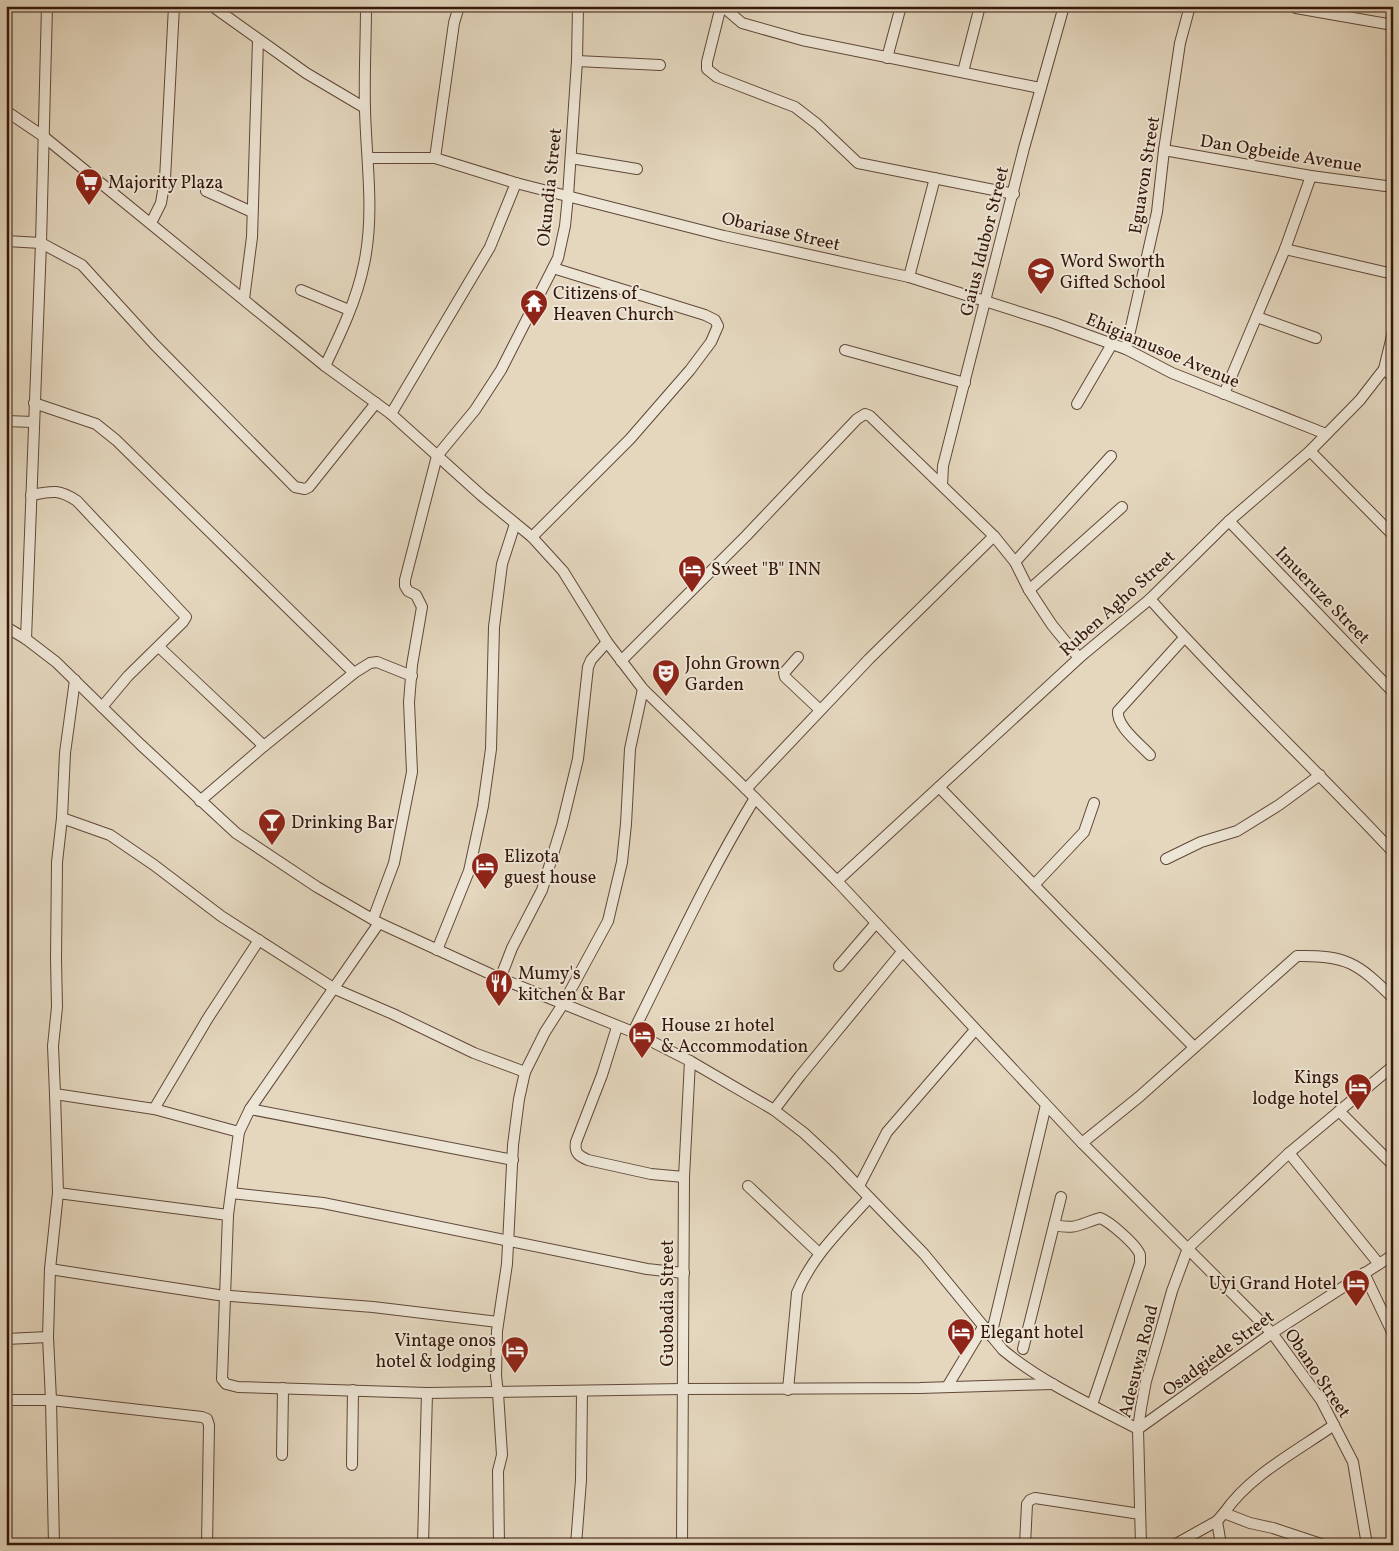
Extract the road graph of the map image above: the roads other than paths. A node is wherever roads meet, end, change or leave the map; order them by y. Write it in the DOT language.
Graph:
graph roads {
  1 [pos="47,6"];
  2 [pos="174,6"];
  3 [pos="212,6"];
  4 [pos="366,6"];
  5 [pos="459,6"];
  6 [pos="578,6"];
  7 [pos="721,6"];
  8 [pos="901,6"];
  9 [pos="980,6"];
  10 [pos="1064,6"];
  11 [pos="1190,6"];
  12 [pos="1296,8"];
  13 [pos="1393,25"];
  14 [pos="258,40"];
  15 [pos="887,58"];
  16 [pos="577,61"];
  17 [pos="660,65"];
  18 [pos="963,72"];
  19 [pos="1040,88"];
  20 [pos="365,108"];
  21 [pos="6,111"];
  22 [pos="43,136"];
  23 [pos="1164,150"];
  24 [pos="368,158"];
  25 [pos="435,158"];
  26 [pos="571,158"];
  27 [pos="637,169"];
  28 [pos="1311,176"];
  29 [pos="935,178"];
  30 [pos="516,183"];
  31 [pos="1393,187"];
  32 [pos="206,191"];
  33 [pos="1014,194"];
  34 [pos="568,196"];
  35 [pos="252,212"];
  36 [pos="151,223"];
  37 [pos="6,241"];
  38 [pos="41,242"];
  39 [pos="1285,249"];
  40 [pos="553,268"];
  41 [pos="1393,274"];
  42 [pos="909,277"];
  43 [pos="301,290"];
  44 [pos="244,299"];
  45 [pos="985,302"];
  46 [pos="350,310"];
  47 [pos="1256,317"];
  48 [pos="1393,332"];
  49 [pos="1316,338"];
  50 [pos="1112,344"];
  51 [pos="1126,349"];
  52 [pos="845,350"];
  53 [pos="325,366"];
  54 [pos="1384,368"];
  55 [pos="1393,377"];
  56 [pos="965,383"];
  57 [pos="1224,394"];
  58 [pos="34,403"];
  59 [pos="376,403"];
  60 [pos="1077,404"];
  61 [pos="391,414"];
  62 [pos="6,421"];
  63 [pos="33,422"];
  64 [pos="1326,434"];
  65 [pos="1310,451"];
  66 [pos="437,456"];
  67 [pos="1111,456"];
  68 [pos="942,485"];
  69 [pos="31,495"];
  70 [pos="1122,507"];
  71 [pos="1229,522"];
  72 [pos="514,524"];
  73 [pos="1393,534"];
  74 [pos="994,536"];
  75 [pos="532,537"];
  76 [pos="1015,562"];
  77 [pos="1029,590"];
  78 [pos="1150,599"];
  79 [pos="6,627"];
  80 [pos="1184,638"];
  81 [pos="26,639"];
  82 [pos="607,642"];
  83 [pos="159,647"];
  84 [pos="798,657"];
  85 [pos="1079,658"];
  86 [pos="622,661"];
  87 [pos="354,673"];
  88 [pos="412,676"];
  89 [pos="75,680"];
  90 [pos="643,689"];
  91 [pos="1393,692"];
  92 [pos="102,707"];
  93 [pos="820,710"];
  94 [pos="264,746"];
  95 [pos="1150,755"];
  96 [pos="1320,775"];
  97 [pos="939,787"];
  98 [pos="746,789"];
  99 [pos="754,798"];
  100 [pos="200,801"];
  101 [pos="1094,804"];
  102 [pos="62,818"];
  103 [pos="1393,852"];
  104 [pos="1166,859"];
  105 [pos="837,881"];
  106 [pos="1034,885"];
  107 [pos="376,921"];
  108 [pos="876,923"];
  109 [pos="258,940"];
  110 [pos="437,950"];
  111 [pos="902,952"];
  112 [pos="839,966"];
  113 [pos="500,979"];
  114 [pos="335,989"];
  115 [pos="1393,998"];
  116 [pos="563,1004"];
  117 [pos="617,1027"];
  118 [pos="975,1030"];
  119 [pos="633,1032"];
  120 [pos="1194,1047"];
  121 [pos="690,1061"];
  122 [pos="1393,1066"];
  123 [pos="525,1072"];
  124 [pos="55,1094"];
  125 [pos="1046,1105"];
  126 [pos="154,1110"];
  127 [pos="250,1110"];
  128 [pos="774,1110"];
  129 [pos="1339,1111"];
  130 [pos="240,1132"];
  131 [pos="1082,1143"];
  132 [pos="1289,1153"];
  133 [pos="513,1160"];
  134 [pos="1393,1165"];
  135 [pos="684,1178"];
  136 [pos="748,1186"];
  137 [pos="859,1186"];
  138 [pos="58,1193"];
  139 [pos="231,1193"];
  140 [pos="1061,1197"];
  141 [pos="869,1198"];
  142 [pos="228,1216"];
  143 [pos="1054,1225"];
  144 [pos="509,1241"];
  145 [pos="1188,1248"];
  146 [pos="820,1253"];
  147 [pos="1393,1255"];
  148 [pos="1379,1264"];
  149 [pos="50,1270"];
  150 [pos="684,1273"];
  151 [pos="1364,1273"];
  152 [pos="225,1296"];
  153 [pos="498,1322"];
  154 [pos="983,1327"];
  155 [pos="1272,1333"];
  156 [pos="1393,1334"];
  157 [pos="991,1336"];
  158 [pos="48,1337"];
  159 [pos="6,1339"];
  160 [pos="1023,1349"];
  161 [pos="1054,1384"];
  162 [pos="946,1387"];
  163 [pos="283,1388"];
  164 [pos="353,1390"];
  165 [pos="683,1390"];
  166 [pos="788,1390"];
  167 [pos="582,1391"];
  168 [pos="427,1393"];
  169 [pos="498,1393"];
  170 [pos="6,1400"];
  171 [pos="51,1400"];
  172 [pos="1092,1405"];
  173 [pos="1334,1425"];
  174 [pos="1138,1429"];
  175 [pos="282,1456"];
  176 [pos="352,1465"];
  177 [pos="1140,1514"];
  178 [pos="1220,1517"];
  179 [pos="1313,1543"];
  180 [pos="54,1545"];
  181 [pos="207,1545"];
  182 [pos="423,1545"];
  183 [pos="499,1545"];
  184 [pos="576,1545"];
  185 [pos="682,1545"];
  186 [pos="1025,1545"];
  187 [pos="1141,1545"];
  188 [pos="1174,1545"];
  189 [pos="1221,1545"];
  190 [pos="1324,1545"];
  191 [pos="1367,1545"];
  1 -- 22 [label="street"];
  2 -- 36 [label="street"];
  3 -- 14 [label="street"];
  4 -- 20 [label="street"];
  5 -- 25 [label="street"];
  6 -- 16 [label="street, Okundia Street"];
  7 -- 15 [label="street"];
  7 -- 29 [label="street"];
  8 -- 15 [label="street"];
  9 -- 18 [label="street"];
  10 -- 19 [label="street, Gaius Idubor Street"];
  11 -- 23 [label="street, Eguavon Street"];
  12 -- 13 [label="street"];
  14 -- 20 [label="street"];
  14 -- 35 [label="street"];
  15 -- 18 [label="street"];
  16 -- 17 [label="street"];
  16 -- 26 [label="street, Okundia Street"];
  18 -- 19 [label="street"];
  19 -- 33 [label="street, Gaius Idubor Street"];
  20 -- 24 [label="street"];
  21 -- 22 [label="street, Obano Street"];
  22 -- 36 [label="street, Obano Street"];
  22 -- 38 [label="street"];
  23 -- 28 [label="street, Dan Ogbeide Avenue"];
  23 -- 51 [label="street, Eguavon Street"];
  24 -- 25 [label="street, Obariase Street"];
  24 -- 46 [label="street"];
  25 -- 30 [label="street, Obariase Street"];
  26 -- 27 [label="street"];
  26 -- 34 [label="street, Okundia Street"];
  28 -- 31 [label="street, Dan Ogbeide Avenue"];
  28 -- 39 [label="street"];
  29 -- 33 [label="street"];
  29 -- 42 [label="street"];
  30 -- 34 [label="street, Obariase Street"];
  30 -- 61 [label="street"];
  32 -- 35 [label="street"];
  33 -- 45 [label="street, Gaius Idubor Street"];
  34 -- 40 [label="street, Okundia Street"];
  34 -- 42 [label="street, Obariase Street"];
  35 -- 44 [label="street"];
  36 -- 44 [label="street, Obano Street"];
  37 -- 38 [label="street"];
  38 -- 58 [label="street"];
  38 -- 59 [label="street"];
  39 -- 41 [label="street"];
  39 -- 47 [label="street"];
  40 -- 66 [label="street, Okundia Street"];
  40 -- 75 [label="street"];
  42 -- 45 [label="street, Obariase Street"];
  43 -- 46 [label="street"];
  44 -- 53 [label="street, Obano Street"];
  45 -- 50 [label="street, Ehigiamusoe Avenue"];
  45 -- 56 [label="street, Gaius Idubor Street"];
  46 -- 53 [label="street"];
  47 -- 49 [label="street"];
  47 -- 57 [label="street"];
  48 -- 54 [label="street, Ruben Agho Street"];
  50 -- 51 [label="street, Ehigiamusoe Avenue"];
  50 -- 60 [label="street"];
  51 -- 57 [label="street, Ehigiamusoe Avenue"];
  52 -- 56 [label="street"];
  53 -- 59 [label="street, Obano Street"];
  54 -- 55 [label="street"];
  54 -- 64 [label="street, Ruben Agho Street"];
  56 -- 68 [label="street, Gaius Idubor Street"];
  57 -- 64 [label="street, Ehigiamusoe Avenue"];
  58 -- 63 [label="street"];
  58 -- 87 [label="street"];
  59 -- 61 [label="street, Obano Street"];
  61 -- 66 [label="street, Obano Street"];
  62 -- 63 [label="street"];
  63 -- 69 [label="street"];
  64 -- 65 [label="street, Ruben Agho Street"];
  65 -- 71 [label="street, Ruben Agho Street"];
  65 -- 73 [label="street"];
  66 -- 72 [label="street, Obano Street"];
  66 -- 88 [label="street"];
  67 -- 76 [label="street"];
  68 -- 74 [label="street"];
  68 -- 86 [label="street"];
  69 -- 81 [label="street"];
  69 -- 83 [label="street"];
  70 -- 77 [label="street"];
  71 -- 78 [label="street, Ruben Agho Street"];
  71 -- 91 [label="street, Imueruze Street"];
  72 -- 75 [label="street, Obano Street"];
  72 -- 110 [label="street"];
  74 -- 76 [label="street"];
  74 -- 93 [label="street"];
  75 -- 82 [label="street, Obano Street"];
  76 -- 77 [label="street"];
  77 -- 85 [label="street"];
  78 -- 80 [label="street"];
  78 -- 85 [label="street, Ruben Agho Street"];
  79 -- 81 [label="street"];
  80 -- 95 [label="street"];
  80 -- 96 [label="street"];
  81 -- 89 [label="street"];
  82 -- 86 [label="street, Obano Street"];
  82 -- 113 [label="street"];
  83 -- 92 [label="street"];
  83 -- 94 [label="street"];
  84 -- 93 [label="street"];
  85 -- 97 [label="street, Ruben Agho Street"];
  86 -- 90 [label="street, Obano Street"];
  87 -- 88 [label="street"];
  87 -- 94 [label="street"];
  88 -- 107 [label="street"];
  89 -- 92 [label="street"];
  89 -- 102 [label="street"];
  90 -- 98 [label="street, Obano Street"];
  90 -- 116 [label="street"];
  92 -- 100 [label="street"];
  93 -- 98 [label="street"];
  94 -- 100 [label="street"];
  96 -- 103 [label="street"];
  96 -- 104 [label="street"];
  97 -- 105 [label="street, Ruben Agho Street"];
  97 -- 106 [label="street"];
  98 -- 99 [label="street, Obano Street"];
  99 -- 105 [label="street, Obano Street"];
  99 -- 119 [label="street"];
  100 -- 107 [label="street"];
  101 -- 106 [label="street"];
  102 -- 109 [label="street"];
  102 -- 124 [label="street"];
  105 -- 108 [label="street, Obano Street"];
  106 -- 120 [label="street"];
  107 -- 110 [label="street"];
  107 -- 114 [label="street"];
  108 -- 111 [label="street, Obano Street"];
  108 -- 112 [label="street"];
  109 -- 114 [label="street"];
  109 -- 126 [label="street"];
  110 -- 113 [label="street"];
  111 -- 118 [label="street, Obano Street"];
  111 -- 128 [label="street"];
  113 -- 116 [label="street"];
  114 -- 123 [label="street"];
  114 -- 127 [label="street"];
  115 -- 120 [label="street"];
  116 -- 117 [label="street"];
  116 -- 123 [label="street"];
  117 -- 119 [label="street"];
  117 -- 135 [label="street"];
  118 -- 125 [label="street, Obano Street"];
  118 -- 137 [label="street"];
  119 -- 121 [label="street"];
  120 -- 131 [label="street"];
  121 -- 128 [label="street"];
  121 -- 135 [label="street, Guobadia Street"];
  122 -- 129 [label="street"];
  123 -- 133 [label="street"];
  124 -- 126 [label="street"];
  124 -- 138 [label="street"];
  125 -- 131 [label="street, Obano Street"];
  125 -- 157 [label="street"];
  126 -- 130 [label="street"];
  127 -- 130 [label="street"];
  127 -- 133 [label="street"];
  128 -- 137 [label="street"];
  129 -- 132 [label="street"];
  129 -- 134 [label="street"];
  130 -- 139 [label="street"];
  131 -- 145 [label="street, Obano Street"];
  132 -- 145 [label="street"];
  132 -- 148 [label="street"];
  133 -- 144 [label="street"];
  135 -- 150 [label="street, Guobadia Street"];
  136 -- 146 [label="street"];
  137 -- 141 [label="street"];
  138 -- 142 [label="street"];
  138 -- 149 [label="street"];
  139 -- 142 [label="street"];
  139 -- 144 [label="street"];
  140 -- 143 [label="street"];
  141 -- 146 [label="street"];
  141 -- 154 [label="street"];
  142 -- 152 [label="street"];
  143 -- 160 [label="street"];
  143 -- 172 [label="street"];
  144 -- 150 [label="street"];
  144 -- 153 [label="street"];
  145 -- 155 [label="street, Obano Street"];
  145 -- 174 [label="street, Adesuwa Road"];
  146 -- 166 [label="street"];
  147 -- 148 [label="street, Osadgiede Street"];
  148 -- 151 [label="street, Osadgiede Street"];
  149 -- 152 [label="street"];
  149 -- 158 [label="street"];
  150 -- 165 [label="street, Guobadia Street"];
  151 -- 155 [label="street, Osadgiede Street"];
  151 -- 156 [label="street"];
  152 -- 153 [label="street"];
  152 -- 163 [label="street"];
  153 -- 169 [label="street"];
  154 -- 157 [label="street"];
  154 -- 162 [label="street"];
  155 -- 173 [label="street, Obano Street"];
  155 -- 174 [label="street, Osadgiede Street"];
  157 -- 161 [label="street"];
  158 -- 159 [label="street"];
  158 -- 171 [label="street"];
  161 -- 162 [label="street"];
  161 -- 172 [label="street"];
  162 -- 166 [label="street"];
  163 -- 164 [label="street"];
  163 -- 175 [label="street"];
  164 -- 168 [label="street"];
  164 -- 176 [label="street"];
  165 -- 166 [label="street"];
  165 -- 167 [label="street"];
  165 -- 185 [label="street, Guobadia Street"];
  167 -- 169 [label="street"];
  167 -- 184 [label="street"];
  168 -- 169 [label="street"];
  168 -- 182 [label="street"];
  169 -- 183 [label="street"];
  170 -- 171 [label="street"];
  171 -- 180 [label="street"];
  171 -- 181 [label="street"];
  172 -- 174 [label="street"];
  173 -- 178 [label="street"];
  173 -- 191 [label="street, Obano Street"];
  174 -- 177 [label="street, Adesuwa Road"];
  177 -- 186 [label="street"];
  177 -- 187 [label="street, Adesuwa Road"];
  178 -- 179 [label="street"];
  178 -- 188 [label="street"];
  178 -- 189 [label="street"];
  179 -- 190 [label="street"];
}
